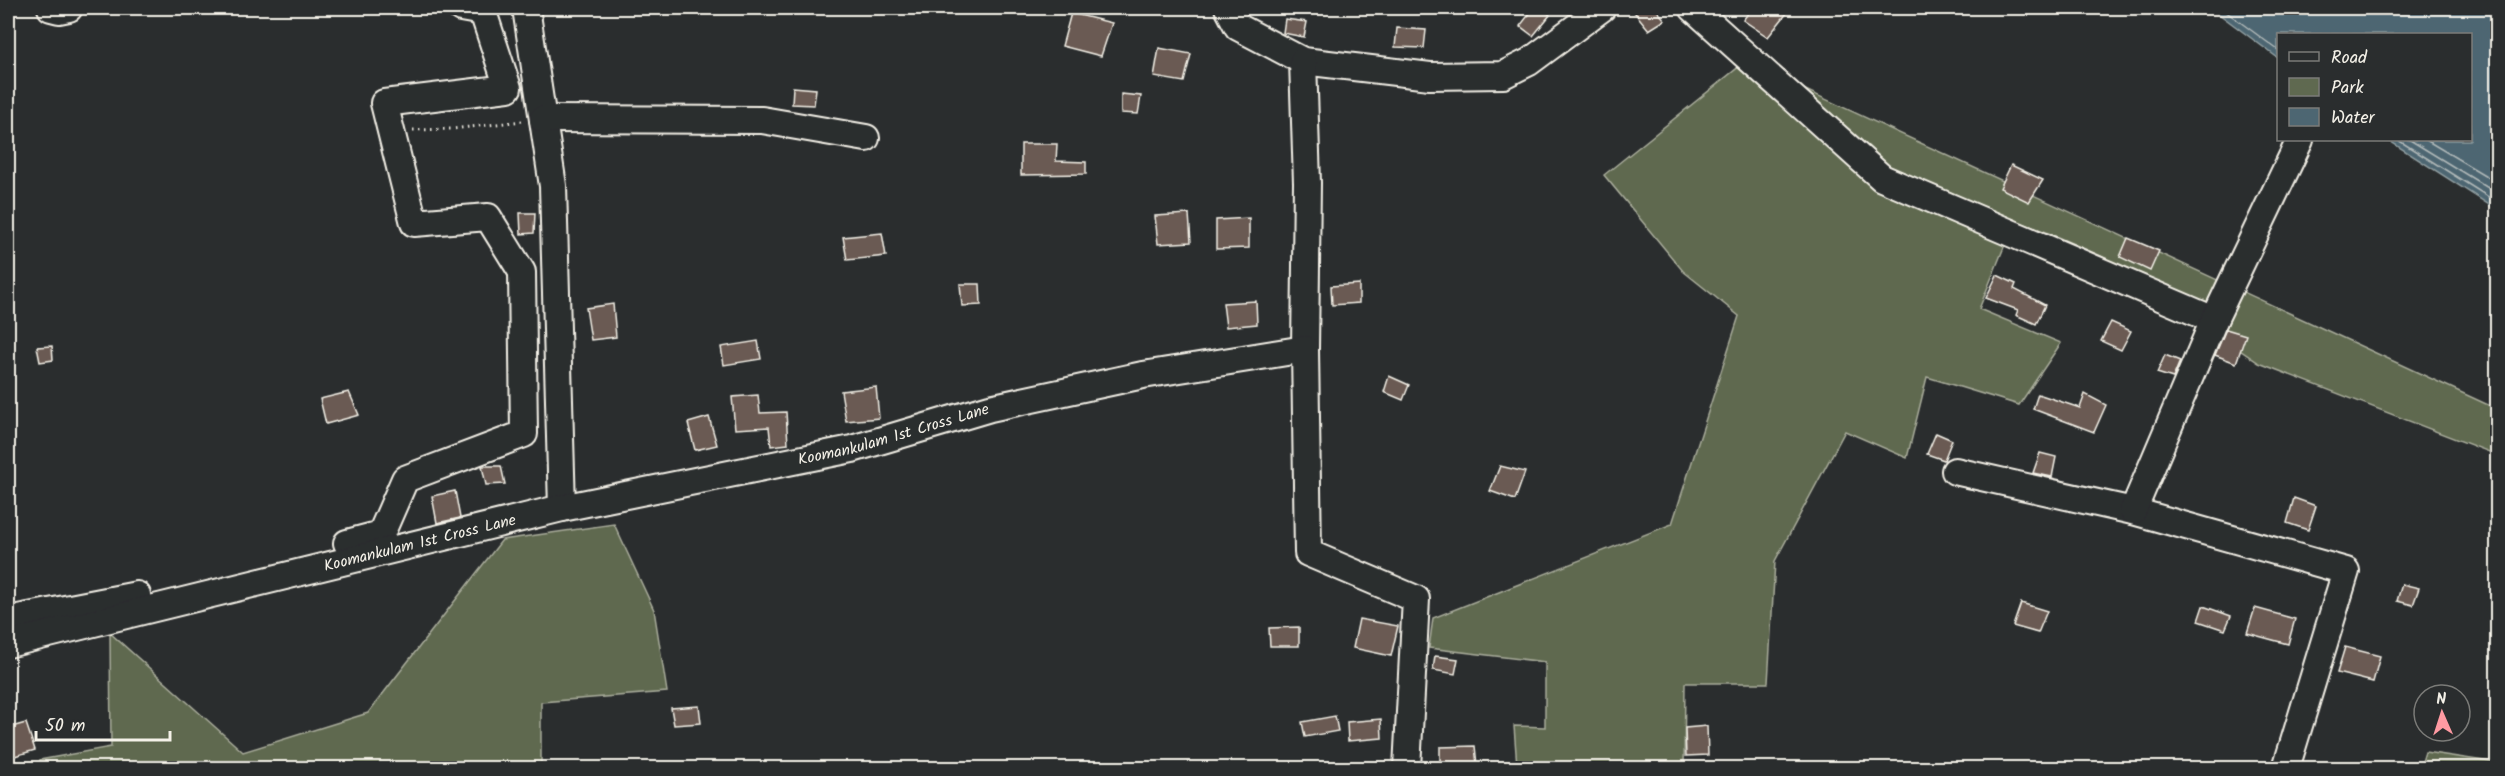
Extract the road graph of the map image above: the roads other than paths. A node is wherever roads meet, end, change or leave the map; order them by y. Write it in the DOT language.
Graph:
graph roads {
  1 [pos="51,8"];
  2 [pos="69,8"];
  3 [pos="461,8"];
  4 [pos="526,8"];
  5 [pos="1228,8"];
  6 [pos="1602,8"];
  7 [pos="1694,8"];
  8 [pos="1303,61"];
  9 [pos="543,119"];
  10 [pos="866,138"];
  11 [pos="2301,141"];
  12 [pos="2214,320"];
  13 [pos="1305,349"];
  14 [pos="1955,471"];
  15 [pos="562,508"];
  16 [pos="2133,511"];
  17 [pos="8,620"];
  18 [pos="8,644"];
  19 [pos="1407,768"];
  20 [pos="2286,768"];
  1 -- 2 [label="street"];
  3 -- 17 [label="street"];
  4 -- 9 [label="street"];
  5 -- 8 [label="street"];
  6 -- 8 [label="street"];
  7 -- 12 [label="street"];
  8 -- 13 [label="street"];
  9 -- 10 [label="street"];
  9 -- 15 [label="street"];
  11 -- 12 [label="street"];
  12 -- 16 [label="street"];
  13 -- 15 [label="street, Koomankulam 1st Cross Lane"];
  13 -- 19 [label="street"];
  14 -- 16 [label="street"];
  15 -- 18 [label="street, Koomankulam 1st Cross Lane"];
  16 -- 20 [label="street"];
}
